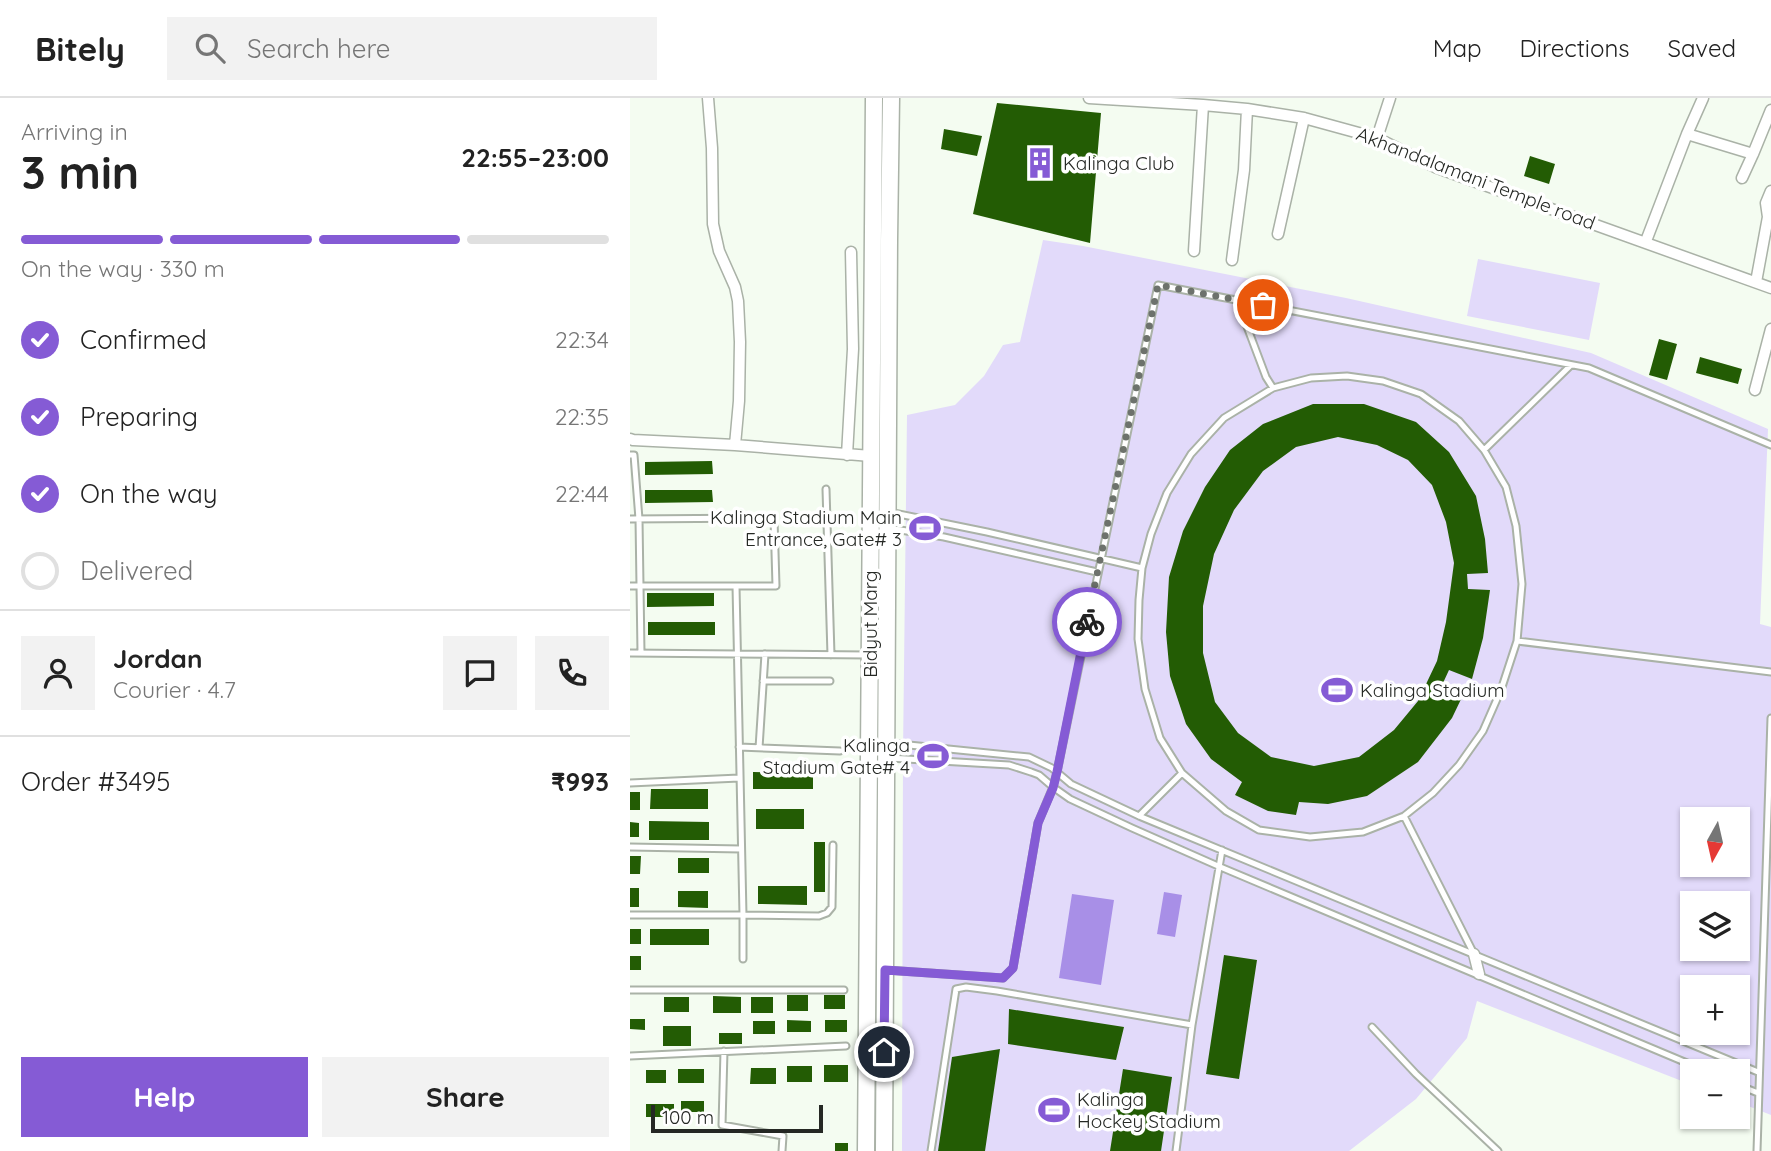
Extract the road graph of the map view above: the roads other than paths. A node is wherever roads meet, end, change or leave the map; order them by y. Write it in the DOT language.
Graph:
graph roads {
  1 [pos="708,98"];
  2 [pos="874,98"];
  3 [pos="891,98"];
  4 [pos="1089,98"];
  5 [pos="1390,98"];
  6 [pos="1703,98"];
  7 [pos="1203,105"];
  8 [pos="1247,109"];
  9 [pos="1771,110"];
  10 [pos="1304,118"];
  11 [pos="1686,134"];
  12 [pos="1377,138"];
  13 [pos="1753,154"];
  14 [pos="1742,178"];
  15 [pos="1771,191"];
  16 [pos="1770,218"];
  17 [pos="1278,234"];
  18 [pos="1646,241"];
  19 [pos="1194,251"];
  20 [pos="851,252"];
  21 [pos="1232,260"];
  22 [pos="1756,282"];
  23 [pos="1771,288"];
  24 [pos="1237,300"];
  25 [pos="1771,329"];
  26 [pos="1570,366"];
  27 [pos="1273,388"];
  28 [pos="1755,390"];
  29 [pos="630,439"];
  30 [pos="735,444"];
  31 [pos="1771,445"];
  32 [pos="1484,450"];
  33 [pos="847,454"];
  34 [pos="630,455"];
  35 [pos="872,456"];
  36 [pos="827,489"];
  37 [pos="630,519"];
  38 [pos="639,519"];
  39 [pos="888,520"];
  40 [pos="1100,559"];
  41 [pos="1142,568"];
  42 [pos="1097,572"];
  43 [pos="630,586"];
  44 [pos="640,586"];
  45 [pos="736,586"];
  46 [pos="1517,640"];
  47 [pos="630,653"];
  48 [pos="641,653"];
  49 [pos="738,653"];
  50 [pos="765,654"];
  51 [pos="831,655"];
  52 [pos="870,656"];
  53 [pos="1771,672"];
  54 [pos="764,681"];
  55 [pos="830,681"];
  56 [pos="1771,718"];
  57 [pos="739,747"];
  58 [pos="759,748"];
  59 [pos="886,750"];
  60 [pos="839,751"];
  61 [pos="1057,772"];
  62 [pos="1182,773"];
  63 [pos="739,778"];
  64 [pos="630,783"];
  65 [pos="1053,788"];
  66 [pos="1139,816"];
  67 [pos="1404,816"];
  68 [pos="832,845"];
  69 [pos="630,847"];
  70 [pos="741,849"];
  71 [pos="1222,850"];
  72 [pos="1218,866"];
  73 [pos="630,915"];
  74 [pos="743,915"];
  75 [pos="1474,954"];
  76 [pos="743,959"];
  77 [pos="885,970"];
  78 [pos="1479,974"];
  79 [pos="630,990"];
  80 [pos="844,990"];
  81 [pos="1192,1026"];
  82 [pos="1372,1027"];
  83 [pos="846,1046"];
  84 [pos="724,1051"];
  85 [pos="630,1056"];
  86 [pos="1680,1060"];
  87 [pos="1758,1072"];
  88 [pos="1750,1090"];
  89 [pos="1758,1093"];
  90 [pos="782,1151"];
  91 [pos="866,1151"];
  92 [pos="884,1151"];
  93 [pos="931,1151"];
  94 [pos="1176,1151"];
  95 [pos="1498,1151"];
  96 [pos="1757,1151"];
  1 -- 30 [label="street"];
  2 -- 35 [label="main road, Bidyut Marg"];
  3 -- 39 [label="main road, Bidyut Marg"];
  4 -- 7 [label="street, Akhandalamani Temple road"];
  5 -- 12 [label="street"];
  6 -- 11 [label="street"];
  7 -- 8 [label="street, Akhandalamani Temple road"];
  7 -- 19 [label="street"];
  8 -- 10 [label="street, Akhandalamani Temple road"];
  8 -- 21 [label="street"];
  9 -- 13 [label="street"];
  10 -- 12 [label="street, Akhandalamani Temple road"];
  10 -- 17 [label="street"];
  11 -- 13 [label="street"];
  11 -- 18 [label="street"];
  12 -- 18 [label="street, Akhandalamani Temple road"];
  13 -- 14 [label="street"];
  15 -- 16 [label="street"];
  16 -- 22 [label="street"];
  18 -- 22 [label="street, Akhandalamani Temple road"];
  20 -- 33 [label="street"];
  22 -- 23 [label="street, Akhandalamani Temple road"];
  24 -- 26 [label="lane"];
  24 -- 27 [label="lane"];
  24 -- 40 [label="lane"];
  25 -- 28 [label="street"];
  26 -- 31 [label="lane"];
  26 -- 32 [label="lane"];
  27 -- 32 [label="lane"];
  27 -- 41 [label="lane"];
  29 -- 30 [label="street"];
  30 -- 33 [label="street"];
  32 -- 46 [label="lane"];
  33 -- 35 [label="street"];
  34 -- 38 [label="lane"];
  35 -- 52 [label="main road, Bidyut Marg"];
  36 -- 51 [label="lane"];
  37 -- 38 [label="lane"];
  38 -- 44 [label="lane"];
  38 -- 45 [label="lane"];
  39 -- 40 [label="lane"];
  39 -- 42 [label="lane"];
  39 -- 59 [label="main road, Bidyut Marg"];
  40 -- 41 [label="lane"];
  40 -- 42 [label="lane"];
  41 -- 62 [label="lane"];
  42 -- 61 [label="lane"];
  43 -- 44 [label="lane"];
  44 -- 45 [label="lane"];
  44 -- 48 [label="lane"];
  45 -- 49 [label="lane"];
  46 -- 53 [label="lane"];
  46 -- 67 [label="lane"];
  47 -- 48 [label="lane"];
  48 -- 49 [label="lane"];
  49 -- 50 [label="lane"];
  49 -- 57 [label="lane"];
  50 -- 51 [label="lane"];
  50 -- 54 [label="lane"];
  51 -- 52 [label="lane"];
  52 -- 91 [label="main road, Bidyut Marg"];
  54 -- 55 [label="lane"];
  54 -- 58 [label="lane"];
  56 -- 87 [label="lane"];
  57 -- 58 [label="lane"];
  57 -- 63 [label="lane"];
  58 -- 60 [label="lane"];
  59 -- 61 [label="lane"];
  59 -- 65 [label="lane"];
  59 -- 77 [label="main road, Bidyut Marg"];
  61 -- 65 [label="lane"];
  61 -- 66 [label="lane"];
  62 -- 66 [label="lane"];
  62 -- 67 [label="lane"];
  63 -- 64 [label="lane"];
  63 -- 70 [label="lane"];
  65 -- 72 [label="lane"];
  65 -- 77 [label="lane"];
  66 -- 71 [label="lane"];
  67 -- 75 [label="lane"];
  68 -- 74 [label="lane"];
  69 -- 70 [label="lane"];
  70 -- 74 [label="lane"];
  71 -- 72 [label="lane"];
  71 -- 75 [label="lane"];
  72 -- 78 [label="lane"];
  72 -- 81 [label="lane"];
  73 -- 74 [label="lane"];
  74 -- 76 [label="lane"];
  75 -- 78 [label="street"];
  75 -- 87 [label="lane"];
  77 -- 92 [label="main road, Bidyut Marg"];
  78 -- 86 [label="lane"];
  79 -- 80 [label="lane"];
  81 -- 93 [label="lane"];
  81 -- 94 [label="lane"];
  82 -- 95 [label="lane"];
  83 -- 84 [label="lane"];
  84 -- 85 [label="lane"];
  84 -- 90 [label="lane"];
  87 -- 89 [label="lane"];
  88 -- 89 [label="lane"];
  89 -- 96 [label="lane"];
}
